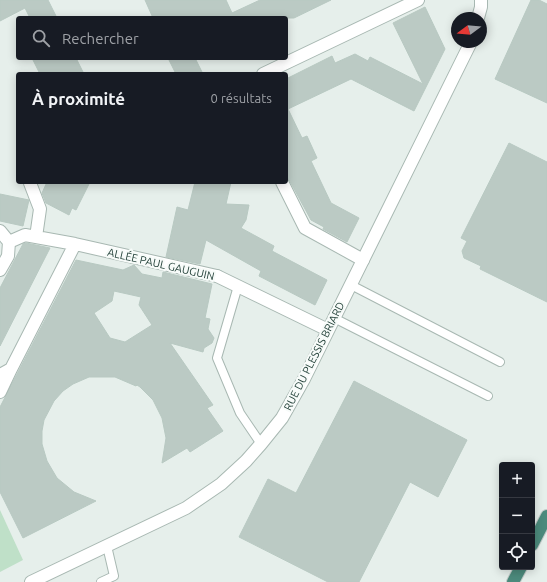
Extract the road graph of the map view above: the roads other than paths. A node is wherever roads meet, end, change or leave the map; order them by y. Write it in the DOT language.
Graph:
graph roads {
  1 [pos="418,0"];
  2 [pos="481,0"];
  3 [pos="480,12"];
  4 [pos="468,48"];
  5 [pos="267,72"];
  6 [pos="30,184"];
  7 [pos="283,184"];
  8 [pos="0,231"];
  9 [pos="36,237"];
  10 [pos="10,242"];
  11 [pos="75,244"];
  12 [pos="363,260"];
  13 [pos="0,270"];
  14 [pos="351,285"];
  15 [pos="238,286"];
  16 [pos="334,318"];
  17 [pos="328,330"];
  18 [pos="500,362"];
  19 [pos="11,370"];
  20 [pos="0,375"];
  21 [pos="0,392"];
  22 [pos="488,396"];
  23 [pos="261,444"];
  24 [pos="547,516"];
  25 [pos="535,539"];
  26 [pos="107,546"];
  27 [pos="519,570"];
  28 [pos="114,579"];
  29 [pos="31,582"];
  30 [pos="101,582"];
  31 [pos="513,582"];
  1 -- 5 [label="street"];
  2 -- 3 [label="street"];
  4 -- 12 [label="street, RUE DU PLESSIS BRIARD"];
  6 -- 9 [label="street"];
  7 -- 12 [label="street"];
  8 -- 10 [label="street"];
  9 -- 10 [label="street, ALLÉE PAUL GAUGUIN"];
  9 -- 11 [label="street, ALLÉE PAUL GAUGUIN"];
  10 -- 13 [label="street"];
  11 -- 15 [label="street, ALLÉE PAUL GAUGUIN"];
  11 -- 19 [label="street"];
  12 -- 14 [label="street, RUE DU PLESSIS BRIARD"];
  14 -- 16 [label="street, RUE DU PLESSIS BRIARD"];
  14 -- 18 [label="lane"];
  15 -- 17 [label="street, ALLÉE PAUL GAUGUIN"];
  15 -- 23 [label="lane"];
  16 -- 17 [label="street, RUE DU PLESSIS BRIARD"];
  16 -- 22 [label="lane"];
  17 -- 23 [label="street, RUE DU PLESSIS BRIARD"];
  19 -- 20 [label="street"];
  19 -- 21 [label="street"];
  23 -- 26 [label="street, RUE DU PLESSIS BRIARD"];
  24 -- 25 [label="highway"];
  26 -- 28 [label="lane"];
  26 -- 29 [label="street, RUE DU PLESSIS BRIARD"];
  27 -- 31 [label="highway"];
  28 -- 30 [label="lane"];
}
